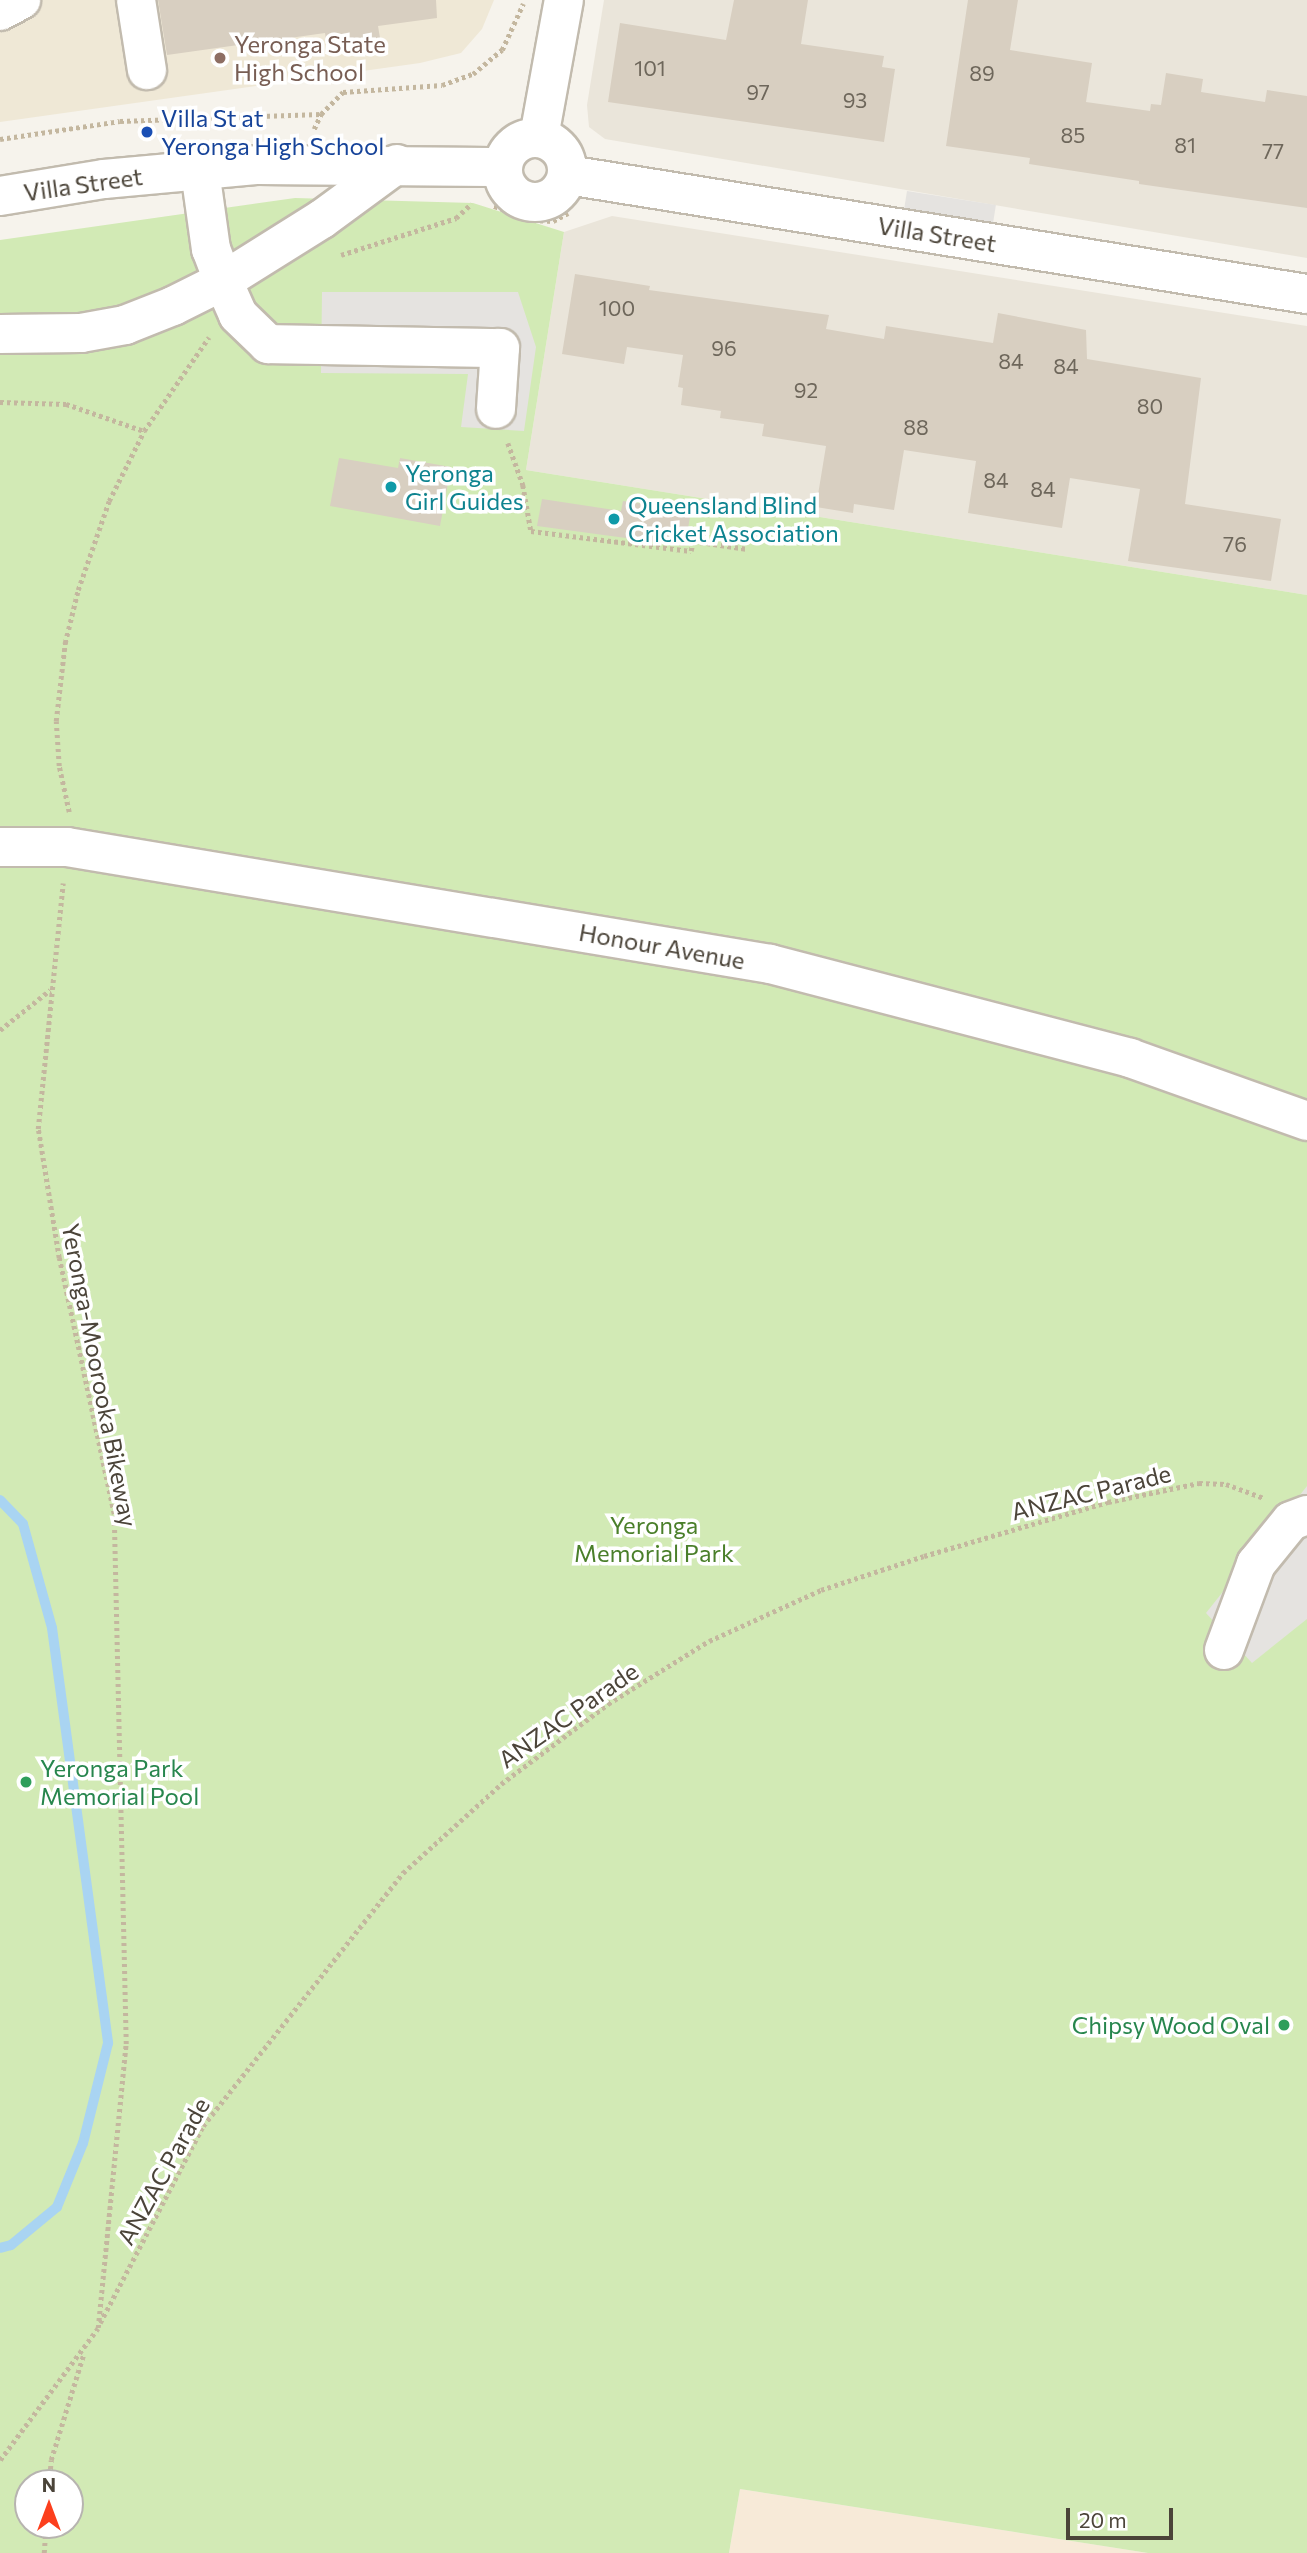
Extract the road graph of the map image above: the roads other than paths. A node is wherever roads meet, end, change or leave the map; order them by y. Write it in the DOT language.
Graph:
graph roads {
  1 [pos="21,0"];
  2 [pos="136,0"];
  3 [pos="564,0"];
  4 [pos="0,11"];
  5 [pos="147,70"];
  6 [pos="540,137"];
  7 [pos="397,164"];
  8 [pos="502,167"];
  9 [pos="200,171"];
  10 [pos="571,192"];
  11 [pos="0,196"];
  12 [pos="223,281"];
  13 [pos="1307,294"];
  14 [pos="0,334"];
  15 [pos="496,409"];
  16 [pos="0,847"];
  17 [pos="1307,1121"];
  18 [pos="1299,1518"];
  19 [pos="1224,1650"];
  1 -- 4 [label="street"];
  2 -- 5 [label="street"];
  3 -- 6 [label="street"];
  6 -- 8 [label="street"];
  6 -- 10 [label="street"];
  7 -- 8 [label="street, Villa Street"];
  7 -- 9 [label="street, Villa Street"];
  7 -- 12 [label="street"];
  8 -- 10 [label="street"];
  9 -- 11 [label="street, Villa Street"];
  9 -- 12 [label="street"];
  10 -- 13 [label="street, Villa Street"];
  12 -- 14 [label="street"];
  12 -- 15 [label="street"];
  16 -- 17 [label="street, Honour Avenue"];
  18 -- 19 [label="street"];
}
